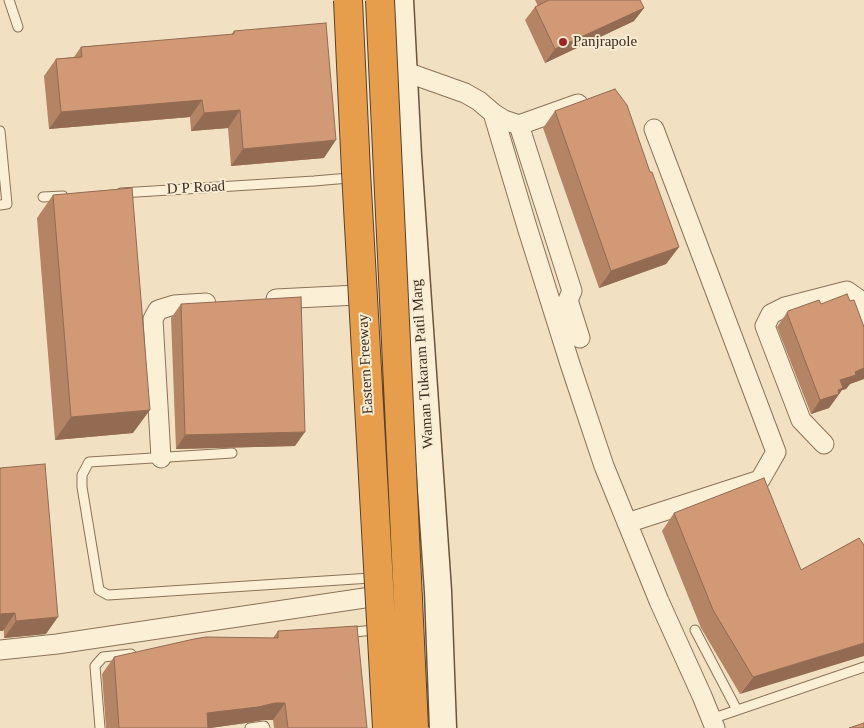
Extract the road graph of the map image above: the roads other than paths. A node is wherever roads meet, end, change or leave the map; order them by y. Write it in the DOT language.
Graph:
graph roads {
  1 [pos="8,0"];
  2 [pos="342,0"];
  3 [pos="348,0"];
  4 [pos="380,0"];
  5 [pos="400,0"];
  6 [pos="18,27"];
  7 [pos="403,71"];
  8 [pos="596,97"];
  9 [pos="494,112"];
  10 [pos="519,125"];
  11 [pos="654,129"];
  12 [pos="0,131"];
  13 [pos="408,156"];
  14 [pos="348,167"];
  15 [pos="111,193"];
  16 [pos="72,195"];
  17 [pos="44,197"];
  18 [pos="0,205"];
  19 [pos="357,295"];
  20 [pos="262,300"];
  21 [pos="223,302"];
  22 [pos="864,318"];
  23 [pos="580,338"];
  24 [pos="824,444"];
  25 [pos="232,453"];
  26 [pos="160,458"];
  27 [pos="627,523"];
  28 [pos="436,546"];
  29 [pos="369,550"];
  30 [pos="371,587"];
  31 [pos="696,630"];
  32 [pos="340,633"];
  33 [pos="358,635"];
  34 [pos="0,650"];
  35 [pos="142,653"];
  36 [pos="864,667"];
  37 [pos="737,710"];
  38 [pos="713,723"];
  39 [pos="100,728"];
  40 [pos="250,728"];
  41 [pos="265,728"];
  42 [pos="378,728"];
  43 [pos="387,728"];
  44 [pos="414,728"];
  45 [pos="443,728"];
  1 -- 6 [label="lane"];
  2 -- 14 [label="main road"];
  3 -- 43 [label="highway, Eastern Freeway, bridge"];
  4 -- 44 [label="highway, Eastern Freeway, bridge"];
  5 -- 7 [label="main road, Waman Tukaram Patil Marg"];
  7 -- 9 [label="street"];
  7 -- 13 [label="main road, Waman Tukaram Patil Marg"];
  8 -- 10 [label="street"];
  9 -- 10 [label="street"];
  9 -- 27 [label="street"];
  10 -- 23 [label="street"];
  11 -- 27 [label="street"];
  12 -- 18 [label="lane"];
  13 -- 14 [label="main road, D P Road"];
  13 -- 28 [label="main road, Waman Tukaram Patil Marg"];
  14 -- 15 [label="lane, D P Road"];
  14 -- 19 [label="main road"];
  16 -- 17 [label="lane"];
  19 -- 20 [label="street"];
  19 -- 29 [label="main road"];
  21 -- 26 [label="street"];
  22 -- 24 [label="street"];
  25 -- 26 [label="lane"];
  26 -- 30 [label="lane"];
  27 -- 38 [label="street"];
  28 -- 29 [label="main road"];
  28 -- 45 [label="main road, Waman Tukaram Patil Marg"];
  29 -- 30 [label="main road"];
  30 -- 33 [label="main road"];
  30 -- 34 [label="street"];
  31 -- 37 [label="lane"];
  32 -- 33 [label="lane"];
  33 -- 42 [label="main road"];
  35 -- 39 [label="lane"];
  36 -- 37 [label="lane"];
  37 -- 38 [label="lane"];
  40 -- 41 [label="lane"];
}
